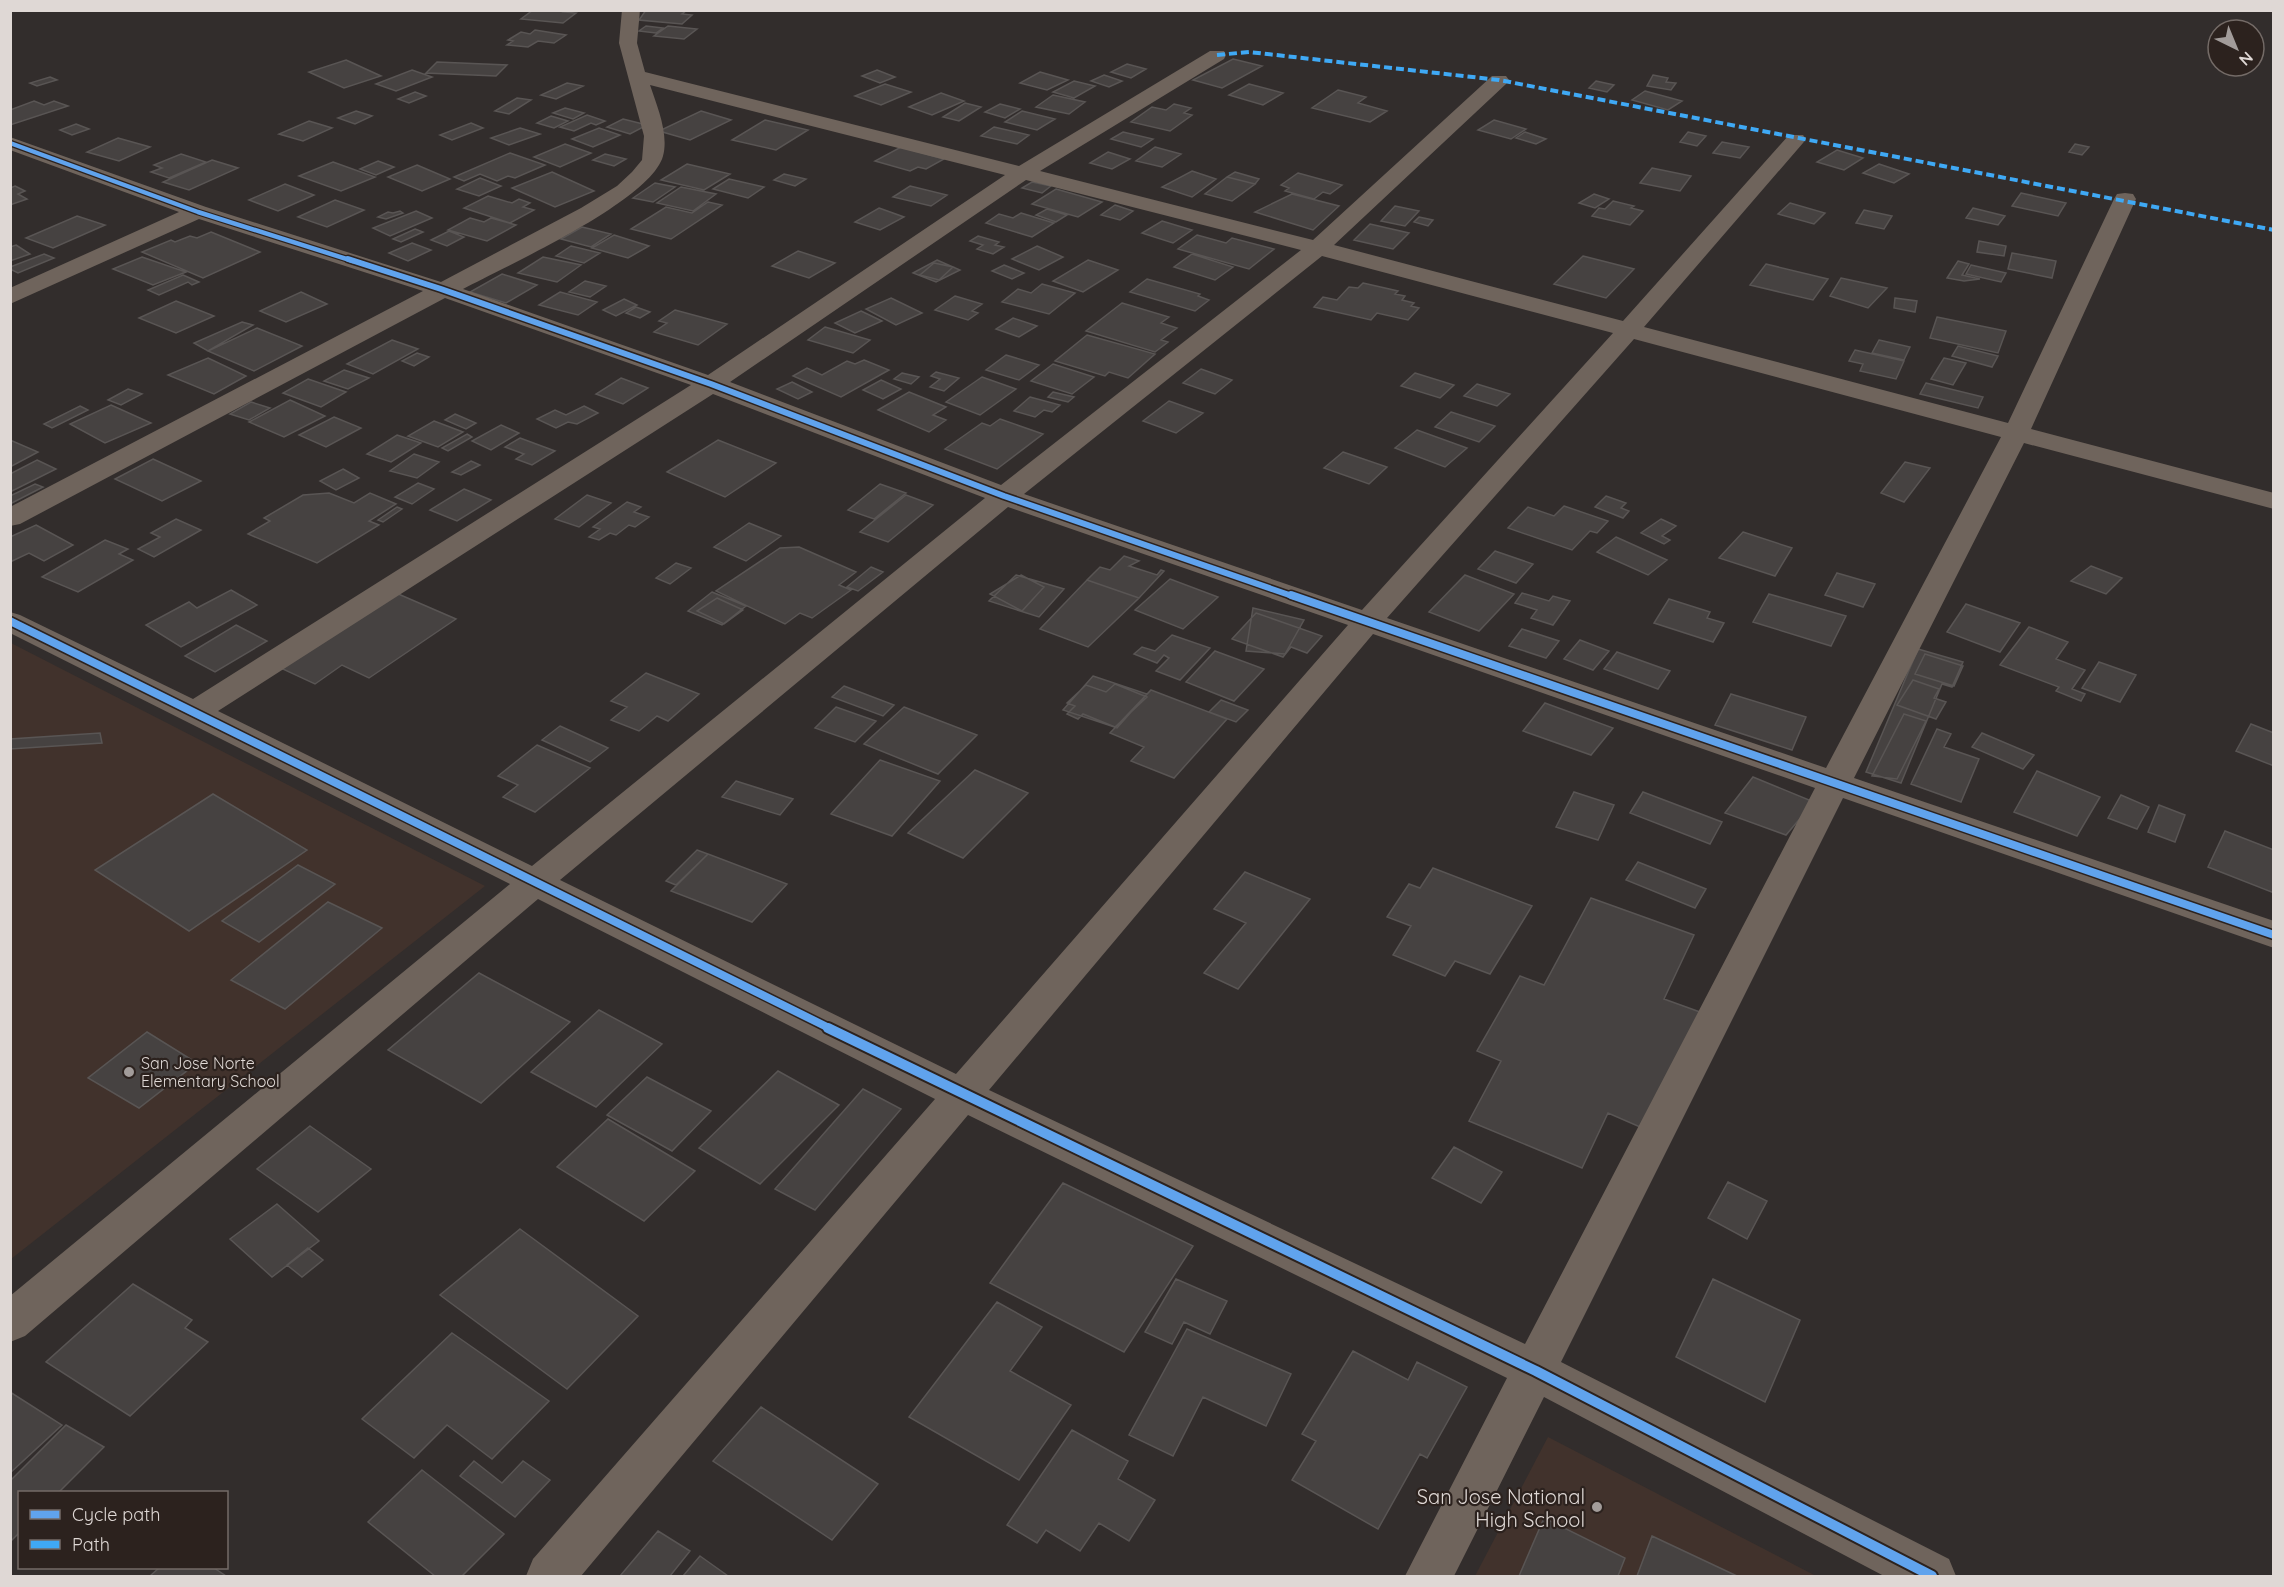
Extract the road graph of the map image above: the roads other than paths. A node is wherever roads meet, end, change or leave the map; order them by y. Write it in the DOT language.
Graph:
graph roads {
  1 [pos="631,10"];
  2 [pos="1217,55"];
  3 [pos="637,76"];
  4 [pos="1499,80"];
  5 [pos="1796,139"];
  6 [pos="10,143"];
  7 [pos="1024,172"];
  8 [pos="2125,199"];
  9 [pos="198,212"];
  10 [pos="1317,248"];
  11 [pos="441,290"];
  12 [pos="10,297"];
  13 [pos="1627,332"];
  14 [pos="711,384"];
  15 [pos="2017,432"];
  16 [pos="1004,495"];
  17 [pos="2274,501"];
  18 [pos="10,518"];
  19 [pos="10,621"];
  20 [pos="1368,621"];
  21 [pos="193,713"];
  22 [pos="1835,782"];
  23 [pos="534,883"];
  24 [pos="2274,935"];
  25 [pos="961,1094"];
  26 [pos="10,1323"];
  27 [pos="1536,1371"];
  28 [pos="550,1576"];
  29 [pos="1429,1576"];
  30 [pos="1932,1576"];
  1 -- 3 [label="street"];
  2 -- 7 [label="street"];
  3 -- 7 [label="street"];
  3 -- 11 [label="street"];
  4 -- 10 [label="street"];
  5 -- 13 [label="street"];
  6 -- 9 [label="street"];
  7 -- 10 [label="street"];
  7 -- 14 [label="street"];
  8 -- 15 [label="street"];
  9 -- 11 [label="street"];
  9 -- 12 [label="street"];
  10 -- 13 [label="street"];
  10 -- 16 [label="street"];
  11 -- 14 [label="street"];
  11 -- 18 [label="street"];
  13 -- 15 [label="street"];
  13 -- 20 [label="street"];
  14 -- 16 [label="street"];
  14 -- 21 [label="street"];
  15 -- 17 [label="street"];
  15 -- 22 [label="street"];
  16 -- 20 [label="street"];
  16 -- 23 [label="street"];
  19 -- 21 [label="street"];
  20 -- 22 [label="street"];
  20 -- 25 [label="street"];
  21 -- 23 [label="street"];
  22 -- 24 [label="street"];
  22 -- 27 [label="street"];
  23 -- 25 [label="street"];
  23 -- 26 [label="street"];
  25 -- 27 [label="street"];
  25 -- 28 [label="street"];
  27 -- 29 [label="street"];
  27 -- 30 [label="street"];
}
